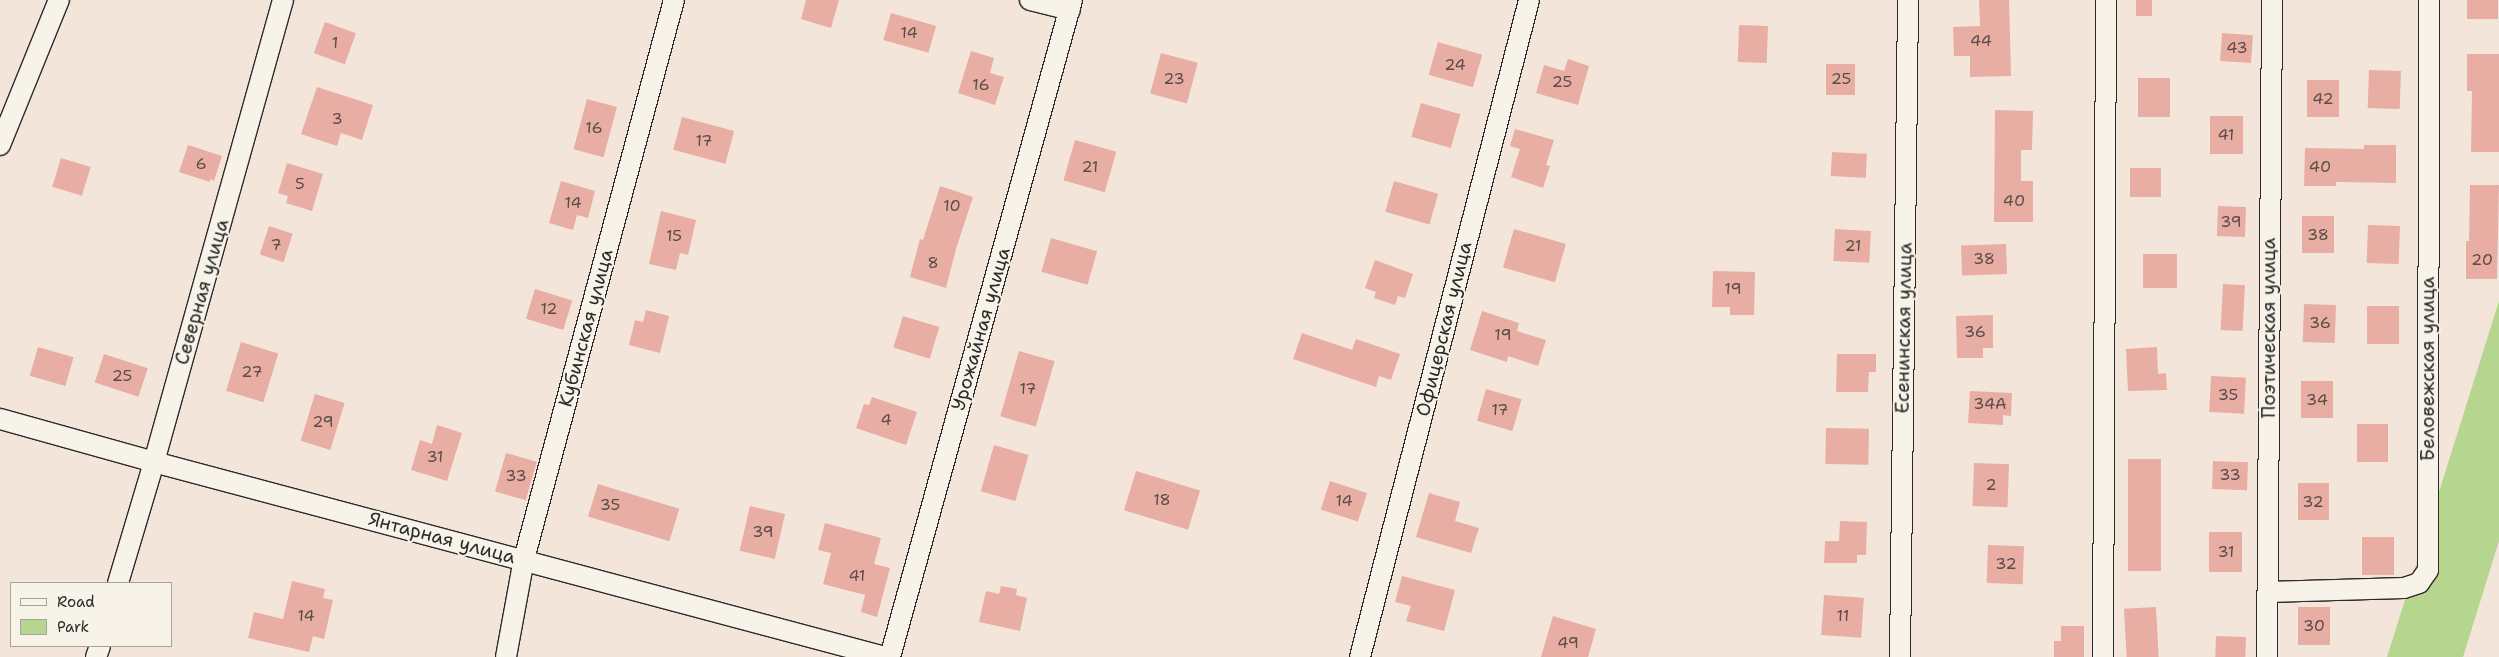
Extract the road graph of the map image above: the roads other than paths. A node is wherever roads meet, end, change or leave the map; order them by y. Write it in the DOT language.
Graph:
graph roads {
  1 [pos="59,0"];
  2 [pos="283,0"];
  3 [pos="674,0"];
  4 [pos="1030,0"];
  5 [pos="1529,0"];
  6 [pos="1908,0"];
  7 [pos="2106,0"];
  8 [pos="2272,0"];
  9 [pos="2429,0"];
  10 [pos="1071,5"];
  11 [pos="0,145"];
  12 [pos="0,419"];
  13 [pos="154,462"];
  14 [pos="524,559"];
  15 [pos="118,582"];
  16 [pos="2268,592"];
  17 [pos="506,657"];
  18 [pos="885,657"];
  19 [pos="890,657"];
  20 [pos="1360,657"];
  21 [pos="1900,657"];
  22 [pos="2103,657"];
  23 [pos="2267,657"];
  1 -- 11 [label="street"];
  2 -- 13 [label="street, Северная улица"];
  3 -- 14 [label="street, Кубинская улица"];
  4 -- 10 [label="street"];
  5 -- 20 [label="street, Офицерская улица"];
  6 -- 21 [label="street, Есенинская улица"];
  7 -- 22 [label="street"];
  8 -- 16 [label="street, Поэтическая улица"];
  9 -- 16 [label="street, Беловежская улица"];
  10 -- 19 [label="street, Урожайная улица"];
  12 -- 13 [label="street, Янтарная улица"];
  13 -- 14 [label="street, Янтарная улица"];
  13 -- 15 [label="street, Северная улица"];
  14 -- 17 [label="street, Кубинская улица"];
  14 -- 18 [label="street, Янтарная улица"];
  16 -- 23 [label="street, Поэтическая улица"];
}
